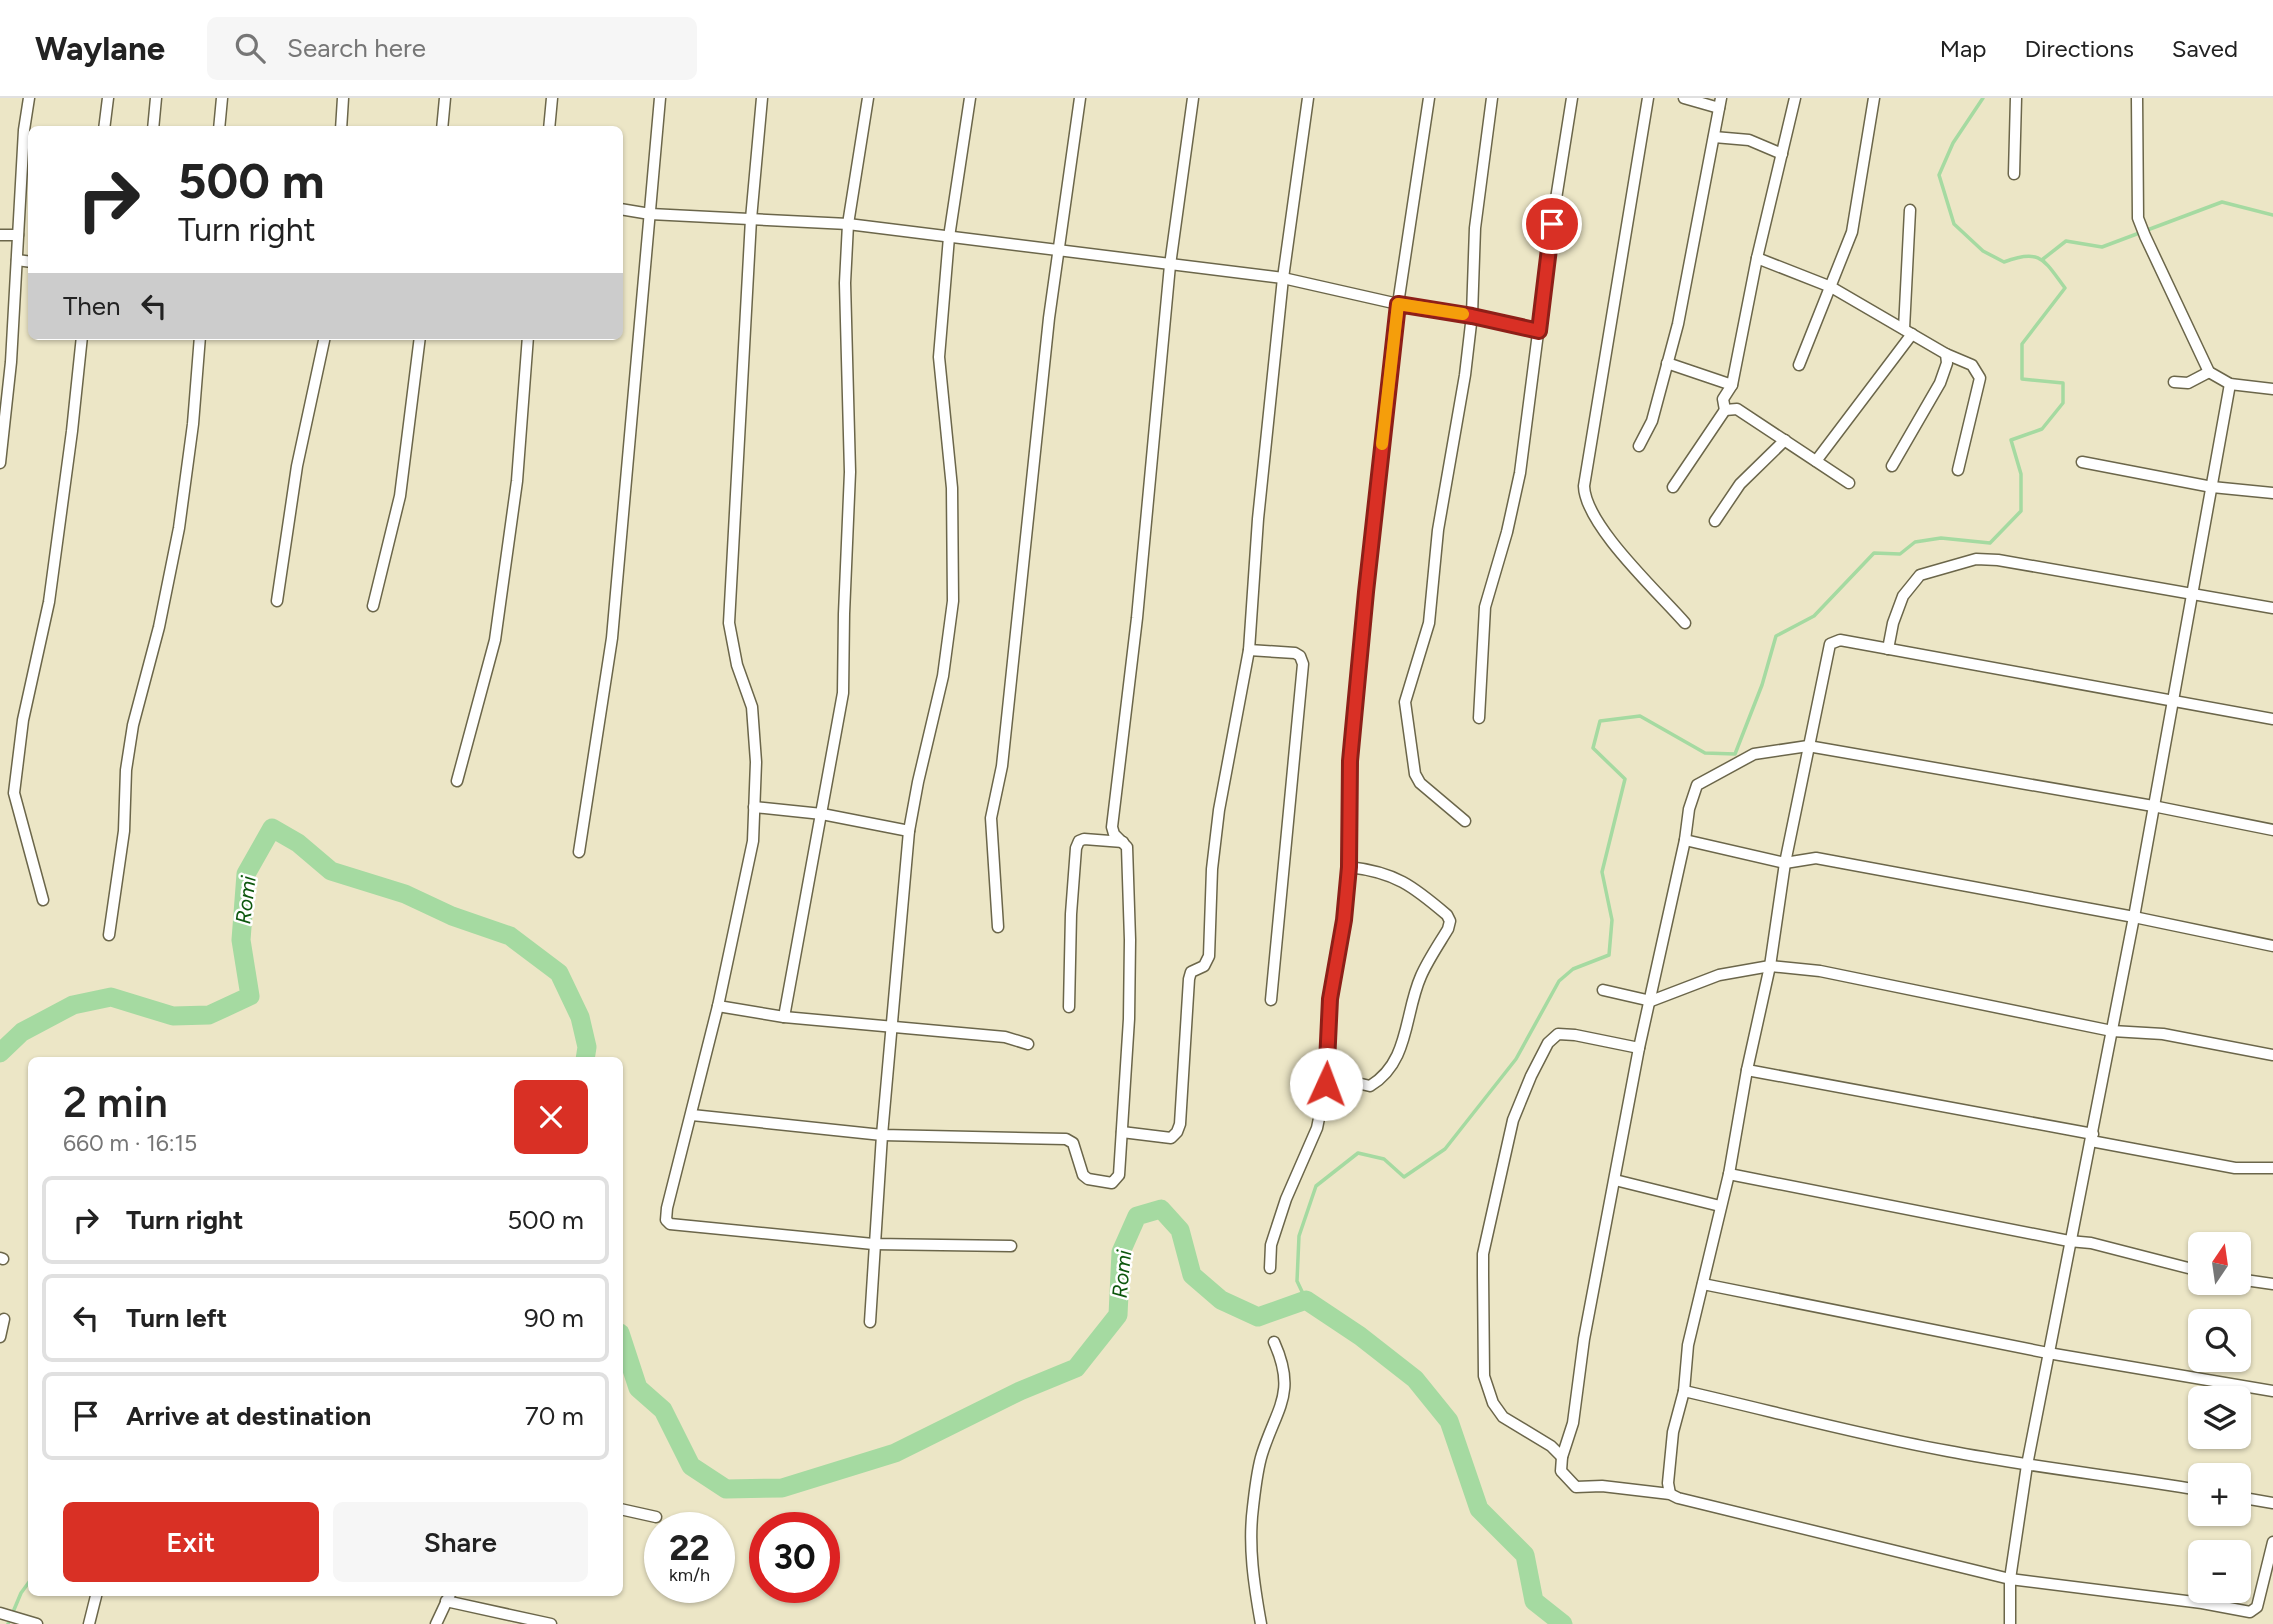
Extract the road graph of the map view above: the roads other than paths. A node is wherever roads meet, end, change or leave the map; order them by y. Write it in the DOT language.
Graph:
graph roads {
  1 [pos="29,98"];
  2 [pos="108,98"];
  3 [pos="156,98"];
  4 [pos="222,98"];
  5 [pos="343,98"];
  6 [pos="445,98"];
  7 [pos="552,98"];
  8 [pos="660,98"];
  9 [pos="762,98"];
  10 [pos="868,98"];
  11 [pos="970,98"];
  12 [pos="1080,98"];
  13 [pos="1193,98"];
  14 [pos="1308,98"];
  15 [pos="1429,98"];
  16 [pos="1492,98"];
  17 [pos="1572,98"];
  18 [pos="1648,98"];
  19 [pos="1684,98"];
  20 [pos="1795,98"];
  21 [pos="1874,98"];
  22 [pos="2016,98"];
  23 [pos="2137,98"];
  24 [pos="1720,103"];
  25 [pos="104,126"];
  26 [pos="153,126"];
  27 [pos="219,126"];
  28 [pos="341,126"];
  29 [pos="442,126"];
  30 [pos="549,126"];
  31 [pos="1714,137"];
  32 [pos="1782,154"];
  33 [pos="2014,174"];
  34 [pos="623,210"];
  35 [pos="1910,210"];
  36 [pos="650,214"];
  37 [pos="751,219"];
  38 [pos="848,224"];
  39 [pos="0,235"];
  40 [pos="18,235"];
  41 [pos="949,237"];
  42 [pos="1059,252"];
  43 [pos="1757,258"];
  44 [pos="17,260"];
  45 [pos="28,261"];
  46 [pos="1170,265"];
  47 [pos="1283,278"];
  48 [pos="1831,287"];
  49 [pos="1398,304"];
  50 [pos="1472,316"];
  51 [pos="1539,331"];
  52 [pos="1908,331"];
  53 [pos="82,340"];
  54 [pos="200,340"];
  55 [pos="324,340"];
  56 [pos="420,340"];
  57 [pos="528,340"];
  58 [pos="1946,354"];
  59 [pos="1667,363"];
  60 [pos="1799,365"];
  61 [pos="2209,372"];
  62 [pos="2175,382"];
  63 [pos="2230,384"];
  64 [pos="1732,385"];
  65 [pos="2273,389"];
  66 [pos="1726,410"];
  67 [pos="1785,440"];
  68 [pos="1639,446"];
  69 [pos="1816,461"];
  70 [pos="2082,462"];
  71 [pos="0,463"];
  72 [pos="1892,466"];
  73 [pos="1958,470"];
  74 [pos="1849,483"];
  75 [pos="1673,487"];
  76 [pos="2213,487"];
  77 [pos="2273,493"];
  78 [pos="1715,521"];
  79 [pos="2193,594"];
  80 [pos="277,601"];
  81 [pos="373,606"];
  82 [pos="2273,608"];
  83 [pos="1685,623"];
  84 [pos="1888,649"];
  85 [pos="1249,650"];
  86 [pos="2172,702"];
  87 [pos="1479,718"];
  88 [pos="2273,719"];
  89 [pos="1808,746"];
  90 [pos="457,781"];
  91 [pos="2153,806"];
  92 [pos="754,807"];
  93 [pos="822,814"];
  94 [pos="1465,821"];
  95 [pos="2273,830"];
  96 [pos="909,831"];
  97 [pos="1685,840"];
  98 [pos="1123,842"];
  99 [pos="579,852"];
  100 [pos="1785,863"];
  101 [pos="1349,867"];
  102 [pos="43,900"];
  103 [pos="2134,917"];
  104 [pos="998,927"];
  105 [pos="109,934"];
  106 [pos="2273,946"];
  107 [pos="1770,966"];
  108 [pos="1602,990"];
  109 [pos="1271,1000"];
  110 [pos="1651,1001"];
  111 [pos="718,1006"];
  112 [pos="1069,1007"];
  113 [pos="784,1017"];
  114 [pos="893,1028"];
  115 [pos="2112,1031"];
  116 [pos="1028,1044"];
  117 [pos="1639,1048"];
  118 [pos="2273,1055"];
  119 [pos="1747,1070"];
  120 [pos="1326,1076"];
  121 [pos="692,1115"];
  122 [pos="1122,1132"];
  123 [pos="882,1135"];
  124 [pos="2092,1137"];
  125 [pos="2273,1168"];
  126 [pos="1729,1174"];
  127 [pos="1615,1180"];
  128 [pos="1720,1206"];
  129 [pos="2069,1241"];
  130 [pos="873,1244"];
  131 [pos="1011,1246"];
  132 [pos="1270,1268"];
  133 [pos="2188,1268"];
  134 [pos="2251,1281"];
  135 [pos="1703,1284"];
  136 [pos="2273,1284"];
  137 [pos="5,1319"];
  138 [pos="870,1322"];
  139 [pos="0,1337"];
  140 [pos="1274,1342"];
  141 [pos="2048,1353"];
  142 [pos="1684,1391"];
  143 [pos="2273,1391"];
  144 [pos="1562,1457"];
  145 [pos="2027,1465"];
  146 [pos="2188,1488"];
  147 [pos="1670,1494"];
  148 [pos="2251,1499"];
  149 [pos="2273,1503"];
  150 [pos="623,1510"];
  151 [pos="644,1514"];
  152 [pos="2273,1542"];
  153 [pos="2010,1579"];
  154 [pos="96,1596"];
  155 [pos="449,1597"];
  156 [pos="0,1613"];
  157 [pos="28,1622"];
  158 [pos="89,1624"];
  159 [pos="436,1624"];
  160 [pos="551,1624"];
  161 [pos="1261,1624"];
  162 [pos="2010,1624"];
  1 -- 40 [label="street"];
  2 -- 25 [label="street"];
  3 -- 26 [label="street"];
  4 -- 27 [label="street"];
  5 -- 28 [label="street"];
  6 -- 29 [label="street"];
  7 -- 30 [label="street"];
  8 -- 36 [label="street"];
  9 -- 37 [label="street"];
  10 -- 38 [label="street"];
  11 -- 41 [label="street"];
  12 -- 42 [label="street"];
  13 -- 46 [label="street"];
  14 -- 47 [label="street"];
  15 -- 49 [label="street"];
  16 -- 50 [label="street"];
  17 -- 51 [label="street"];
  18 -- 83 [label="street"];
  19 -- 24 [label="street"];
  20 -- 32 [label="street"];
  21 -- 48 [label="street"];
  22 -- 33 [label="street"];
  23 -- 61 [label="street"];
  24 -- 31 [label="street"];
  31 -- 32 [label="street"];
  31 -- 59 [label="street"];
  32 -- 43 [label="street"];
  34 -- 36 [label="street"];
  35 -- 52 [label="street"];
  36 -- 37 [label="street"];
  36 -- 99 [label="street"];
  37 -- 38 [label="street"];
  37 -- 92 [label="street"];
  38 -- 41 [label="street"];
  38 -- 93 [label="street"];
  39 -- 40 [label="street"];
  40 -- 44 [label="street"];
  41 -- 42 [label="street"];
  41 -- 96 [label="street"];
  42 -- 46 [label="street"];
  42 -- 104 [label="street"];
  43 -- 48 [label="street"];
  43 -- 64 [label="street"];
  44 -- 45 [label="street"];
  44 -- 71 [label="street"];
  46 -- 47 [label="street"];
  46 -- 98 [label="street"];
  47 -- 49 [label="street"];
  47 -- 85 [label="street"];
  48 -- 52 [label="street"];
  48 -- 60 [label="street"];
  49 -- 50 [label="street"];
  49 -- 101 [label="street"];
  50 -- 51 [label="street"];
  50 -- 94 [label="street"];
  51 -- 87 [label="street"];
  52 -- 58 [label="street"];
  52 -- 69 [label="street"];
  53 -- 102 [label="street"];
  54 -- 105 [label="street"];
  55 -- 80 [label="street"];
  56 -- 81 [label="street"];
  57 -- 90 [label="street"];
  58 -- 72 [label="street"];
  58 -- 73 [label="street"];
  59 -- 64 [label="street"];
  59 -- 68 [label="street"];
  61 -- 62 [label="street"];
  61 -- 63 [label="street"];
  63 -- 65 [label="street"];
  63 -- 76 [label="street"];
  64 -- 66 [label="street"];
  66 -- 67 [label="street"];
  66 -- 75 [label="street"];
  67 -- 69 [label="street"];
  67 -- 78 [label="street"];
  69 -- 74 [label="street"];
  70 -- 76 [label="street"];
  76 -- 77 [label="street"];
  76 -- 79 [label="street"];
  79 -- 82 [label="street"];
  79 -- 84 [label="street"];
  79 -- 86 [label="street"];
  84 -- 86 [label="street"];
  84 -- 89 [label="street"];
  85 -- 109 [label="street"];
  85 -- 122 [label="street"];
  86 -- 88 [label="street"];
  86 -- 91 [label="street"];
  89 -- 91 [label="street"];
  89 -- 97 [label="street"];
  89 -- 100 [label="street"];
  91 -- 95 [label="street"];
  91 -- 103 [label="street"];
  92 -- 93 [label="street"];
  92 -- 111 [label="street"];
  93 -- 96 [label="street"];
  93 -- 113 [label="street"];
  96 -- 114 [label="street"];
  97 -- 100 [label="street"];
  97 -- 110 [label="street"];
  98 -- 112 [label="street"];
  98 -- 122 [label="street"];
  100 -- 103 [label="street"];
  100 -- 107 [label="street"];
  101 -- 120 [label="street"];
  101 -- 120 [label="street"];
  103 -- 106 [label="street"];
  103 -- 115 [label="street"];
  107 -- 110 [label="street"];
  107 -- 115 [label="street"];
  107 -- 119 [label="street"];
  108 -- 110 [label="street"];
  110 -- 117 [label="street"];
  111 -- 113 [label="street"];
  111 -- 121 [label="street"];
  113 -- 114 [label="street"];
  114 -- 116 [label="street"];
  114 -- 123 [label="street"];
  115 -- 118 [label="street"];
  115 -- 124 [label="street"];
  117 -- 127 [label="street"];
  117 -- 144 [label="street"];
  119 -- 124 [label="street"];
  119 -- 126 [label="street"];
  120 -- 132 [label="street"];
  121 -- 123 [label="street"];
  121 -- 130 [label="street"];
  122 -- 123 [label="street"];
  123 -- 130 [label="street"];
  124 -- 125 [label="street"];
  124 -- 129 [label="street"];
  126 -- 128 [label="street"];
  126 -- 129 [label="street"];
  127 -- 128 [label="street"];
  127 -- 144 [label="street"];
  128 -- 135 [label="street"];
  129 -- 133 [label="street"];
  129 -- 141 [label="street"];
  130 -- 131 [label="street"];
  130 -- 138 [label="street"];
  134 -- 136 [label="street"];
  135 -- 141 [label="street"];
  135 -- 142 [label="street"];
  137 -- 139 [label="street"];
  140 -- 161 [label="street"];
  141 -- 143 [label="street"];
  141 -- 145 [label="street"];
  142 -- 145 [label="street"];
  142 -- 147 [label="street"];
  144 -- 147 [label="street"];
  145 -- 146 [label="street"];
  145 -- 153 [label="street"];
  147 -- 153 [label="street"];
  148 -- 149 [label="street"];
  150 -- 151 [label="street"];
  152 -- 153 [label="street"];
  153 -- 162 [label="street"];
  154 -- 158 [label="street"];
  155 -- 159 [label="street"];
  155 -- 160 [label="street"];
  156 -- 157 [label="street"];
}
